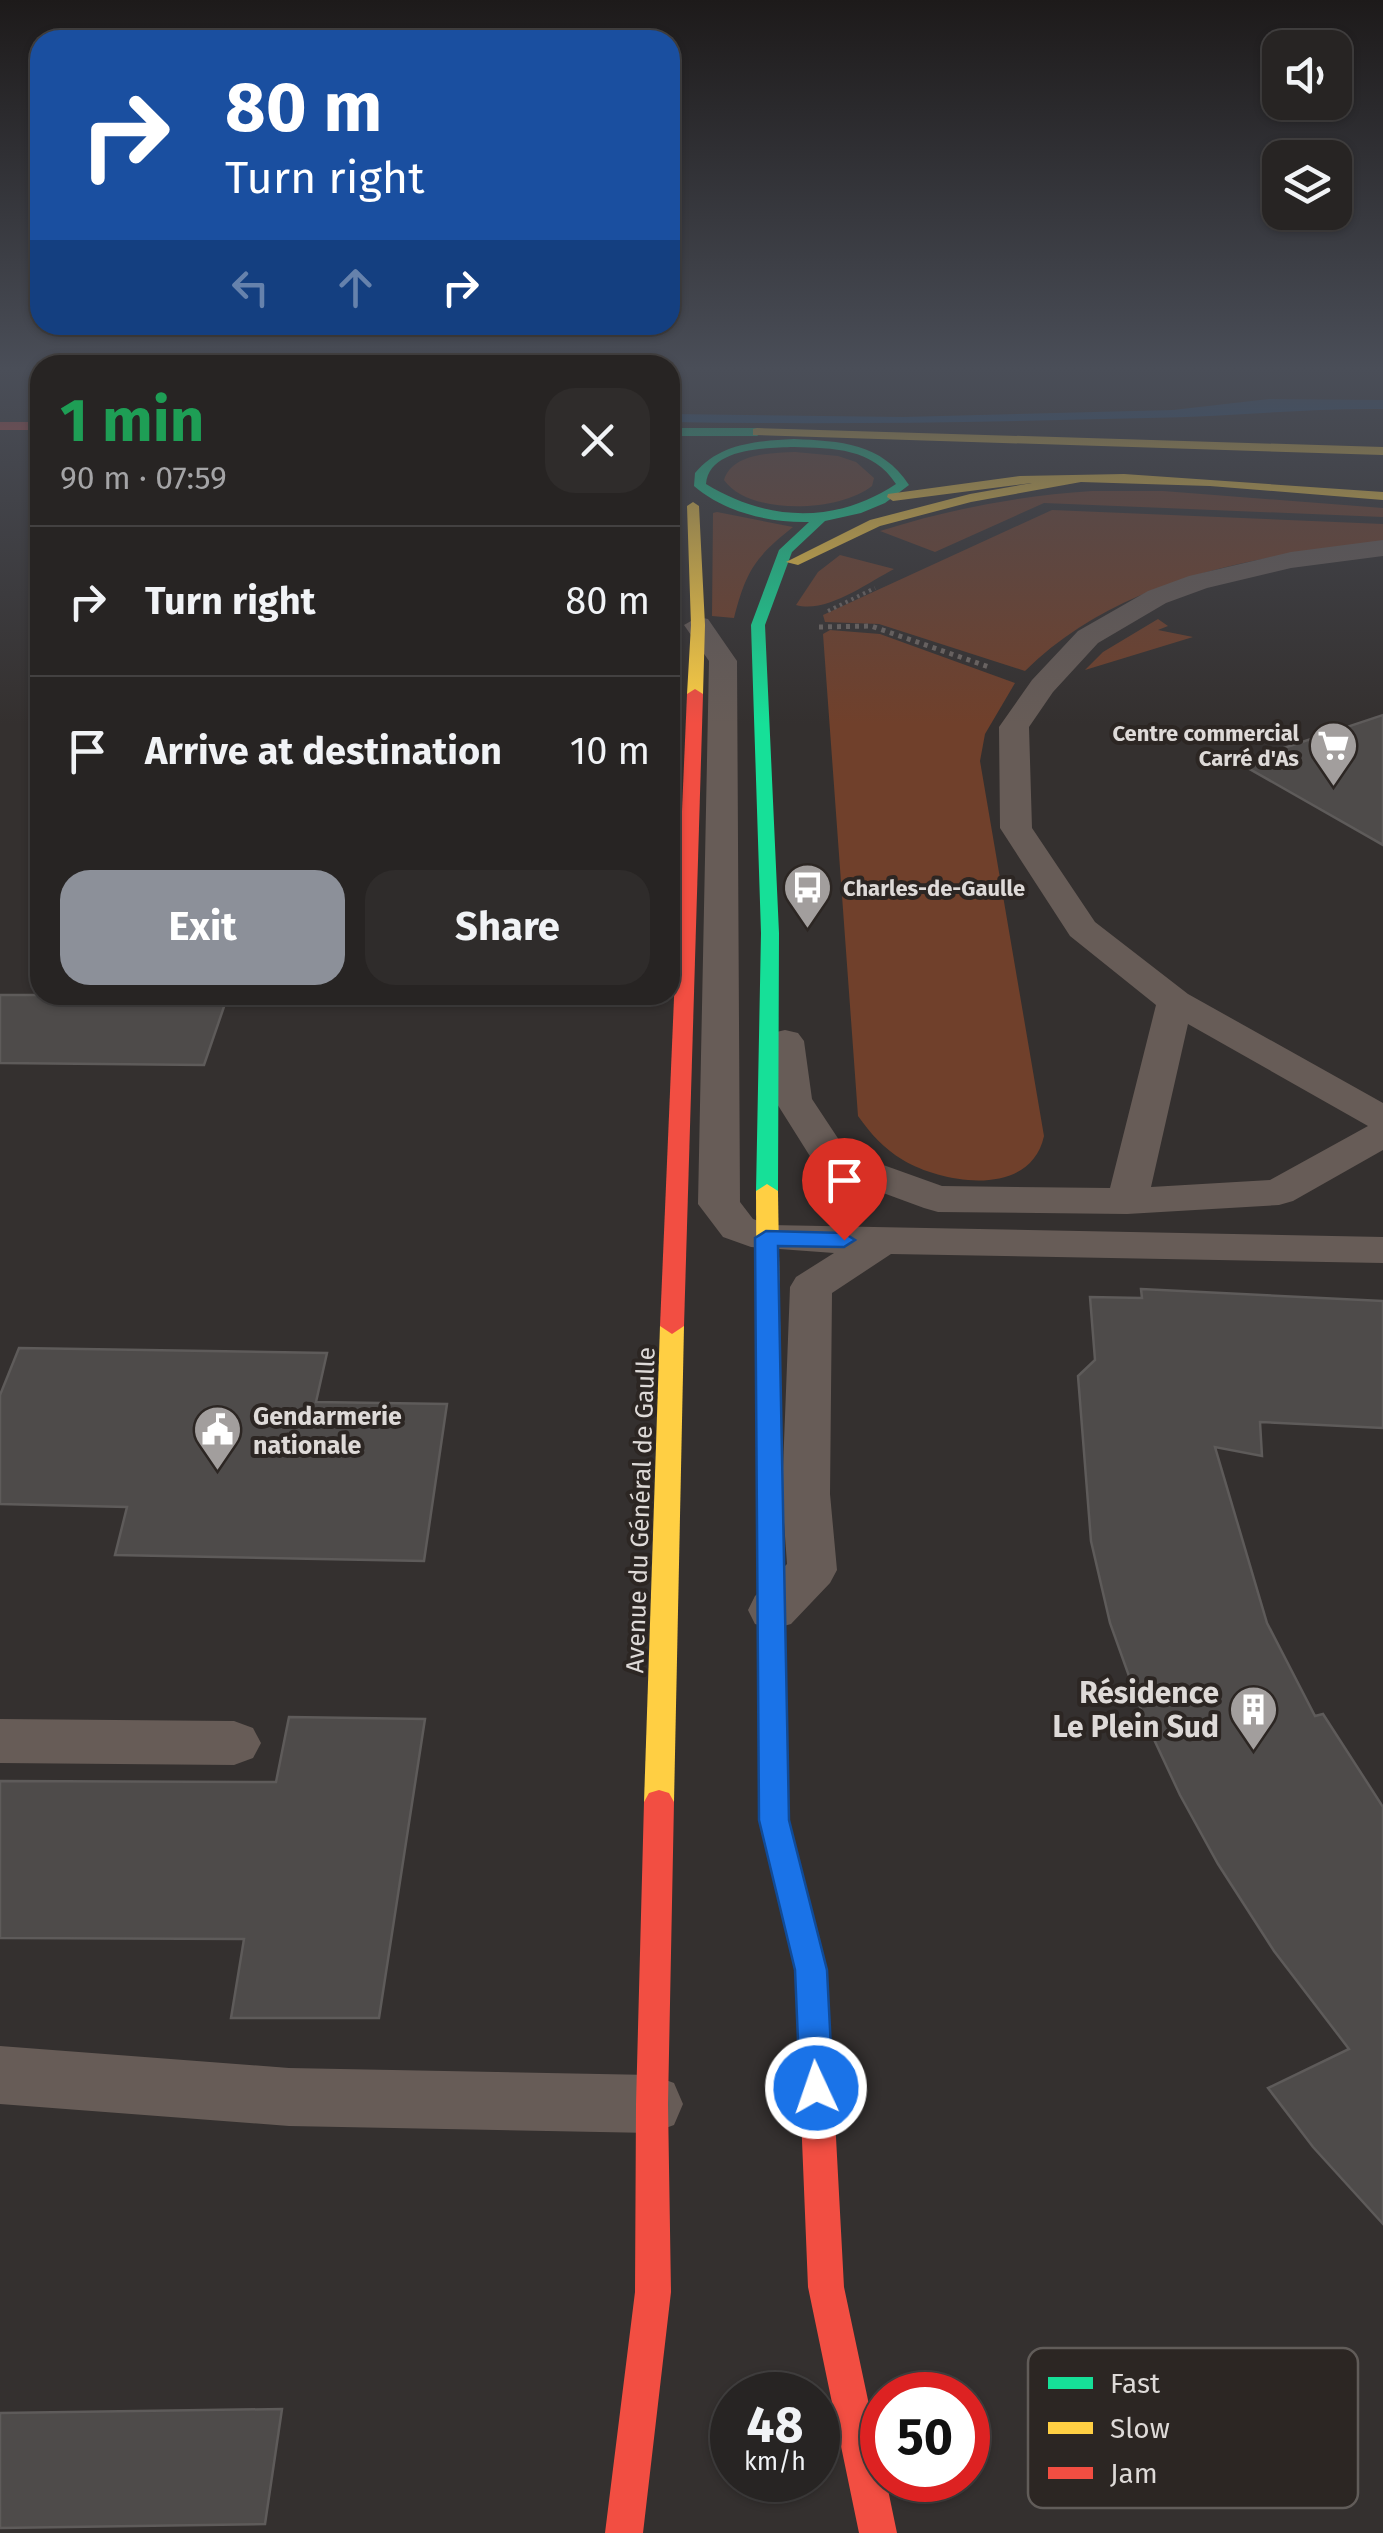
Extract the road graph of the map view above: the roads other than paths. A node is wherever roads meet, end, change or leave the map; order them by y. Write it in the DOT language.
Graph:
graph roads {
  1 [pos="691,488"];
  2 [pos="900,488"];
  3 [pos="951,488"];
  4 [pos="1025,488"];
  5 [pos="1276,488"];
  6 [pos="1383,496"];
  7 [pos="893,497"];
  8 [pos="823,516"];
  9 [pos="1383,548"];
  10 [pos="777,570"];
  11 [pos="698,625"];
  12 [pos="770,933"];
  13 [pos="1175,1002"];
  14 [pos="1383,1118"];
  15 [pos="1383,1134"];
  16 [pos="1127,1200"];
  17 [pos="766,1238"];
  18 [pos="883,1240"];
  19 [pos="1383,1250"];
  20 [pos="773,1610"];
  21 [pos="0,1741"];
  22 [pos="234,1744"];
  23 [pos="0,2075"];
  24 [pos="652,2104"];
  25 [pos="624,2533"];
  26 [pos="878,2533"];
  1 -- 8 [label="main road"];
  1 -- 11 [label="main road, Avenue du Général de Gaulle"];
  2 -- 7 [label="main road"];
  3 -- 7 [label="main road"];
  4 -- 10 [label="main road"];
  5 -- 6 [label="main road"];
  7 -- 8 [label="main road"];
  8 -- 10 [label="main road"];
  9 -- 13 [label="lane"];
  10 -- 12 [label="main road"];
  11 -- 17 [label="lane"];
  11 -- 24 [label="main road, Avenue du Général de Gaulle"];
  12 -- 16 [label="lane"];
  12 -- 17 [label="main road"];
  13 -- 14 [label="lane"];
  13 -- 16 [label="lane"];
  15 -- 16 [label="lane"];
  17 -- 18 [label="lane"];
  17 -- 20 [label="main road"];
  18 -- 19 [label="lane"];
  18 -- 20 [label="lane"];
  20 -- 26 [label="main road"];
  21 -- 22 [label="lane"];
  23 -- 24 [label="lane"];
  24 -- 25 [label="main road, Avenue du Général de Gaulle"];
}
